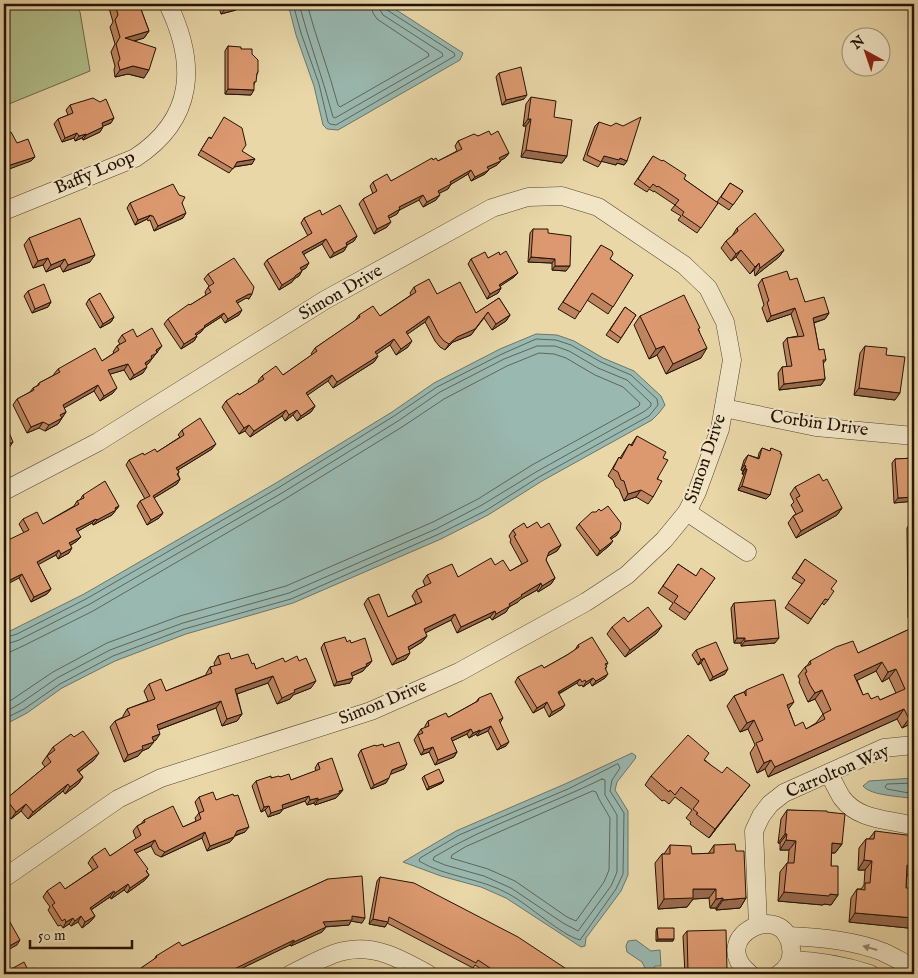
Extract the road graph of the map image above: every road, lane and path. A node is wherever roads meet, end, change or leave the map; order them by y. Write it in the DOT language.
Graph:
graph roads {
  1 [pos="168,4"];
  2 [pos="4,211"];
  3 [pos="724,408"];
  4 [pos="914,436"];
  5 [pos="4,491"];
  6 [pos="687,512"];
  7 [pos="747,552"];
  8 [pos="914,744"];
  9 [pos="829,773"];
  10 [pos="914,826"];
  11 [pos="4,878"];
  12 [pos="758,925"];
  13 [pos="788,936"];
  14 [pos="790,960"];
  15 [pos="914,968"];
  16 [pos="291,974"];
  17 [pos="428,974"];
  18 [pos="750,974"];
  19 [pos="778,974"];
  20 [pos="870,974"];
  1 -- 2 [label="street, Baffy Loop"];
  3 -- 4 [label="street, Corbin Drive"];
  3 -- 5 [label="street, Simon Drive"];
  3 -- 6 [label="street, Simon Drive"];
  6 -- 7 [label="street"];
  6 -- 11 [label="street, Simon Drive"];
  8 -- 9 [label="street, Carrolton Way"];
  9 -- 10 [label="street"];
  9 -- 12 [label="street, Carrolton Way"];
  12 -- 13 [label="street"];
  12 -- 18 [label="street"];
  13 -- 14 [label="street"];
  15 -- 13 [label="street, one-way"];
  14 -- 19 [label="street"];
  14 -- 20 [label="street"];
  16 -- 17 [label="street"];
}
